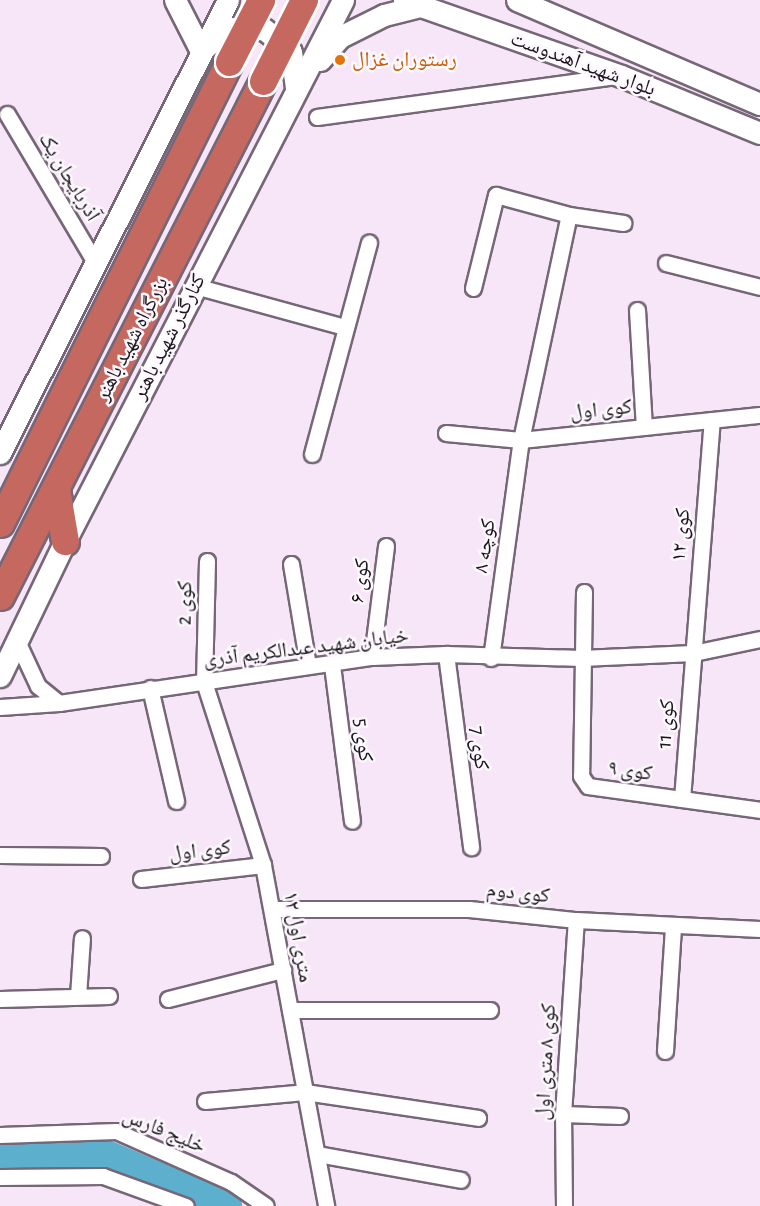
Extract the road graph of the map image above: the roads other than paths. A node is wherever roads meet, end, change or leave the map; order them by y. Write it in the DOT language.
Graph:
graph roads {
  1 [pos="175,0"];
  2 [pos="228,0"];
  3 [pos="261,0"];
  4 [pos="304,0"];
  5 [pos="343,0"];
  6 [pos="517,0"];
  7 [pos="412,3"];
  8 [pos="201,51"];
  9 [pos="621,76"];
  10 [pos="296,87"];
  11 [pos="735,95"];
  12 [pos="760,104"];
  13 [pos="7,114"];
  14 [pos="317,117"];
  15 [pos="725,119"];
  16 [pos="760,133"];
  17 [pos="569,215"];
  18 [pos="623,223"];
  19 [pos="369,243"];
  20 [pos="95,262"];
  21 [pos="666,264"];
  22 [pos="195,286"];
  23 [pos="760,287"];
  24 [pos="474,288"];
  25 [pos="637,310"];
  26 [pos="345,327"];
  27 [pos="760,415"];
  28 [pos="712,420"];
  29 [pos="644,427"];
  30 [pos="446,433"];
  31 [pos="521,440"];
  32 [pos="0,453"];
  33 [pos="312,454"];
  34 [pos="56,489"];
  35 [pos="0,523"];
  36 [pos="65,541"];
  37 [pos="386,546"];
  38 [pos="207,561"];
  39 [pos="291,564"];
  40 [pos="584,592"];
  41 [pos="0,596"];
  42 [pos="760,639"];
  43 [pos="17,641"];
  44 [pos="693,653"];
  45 [pos="446,654"];
  46 [pos="372,657"];
  47 [pos="491,658"];
  48 [pos="581,658"];
  49 [pos="333,665"];
  50 [pos="308,666"];
  51 [pos="0,676"];
  52 [pos="204,682"];
  53 [pos="150,688"];
  54 [pos="59,703"];
  55 [pos="0,707"];
  56 [pos="682,799"];
  57 [pos="176,801"];
  58 [pos="760,810"];
  59 [pos="352,821"];
  60 [pos="471,847"];
  61 [pos="0,855"];
  62 [pos="101,856"];
  63 [pos="263,865"];
  64 [pos="141,879"];
  65 [pos="272,909"];
  66 [pos="576,920"];
  67 [pos="673,926"];
  68 [pos="760,929"];
  69 [pos="82,938"];
  70 [pos="283,970"];
  71 [pos="78,996"];
  72 [pos="109,996"];
  73 [pos="0,999"];
  74 [pos="168,999"];
  75 [pos="290,1010"];
  76 [pos="490,1010"];
  77 [pos="665,1052"];
  78 [pos="305,1092"];
  79 [pos="205,1101"];
  80 [pos="563,1113"];
  81 [pos="621,1116"];
  82 [pos="478,1118"];
  83 [pos="0,1135"];
  84 [pos="317,1154"];
  85 [pos="0,1177"];
  86 [pos="461,1180"];
  87 [pos="160,1200"];
  88 [pos="186,1206"];
  89 [pos="266,1206"];
  90 [pos="326,1206"];
  91 [pos="564,1206"];
  1 -- 8 [label="main road"];
  2 -- 8 [label="main road"];
  3 -- 35 [label="highway, بزرگراه شهید باهنر, bridge"];
  4 -- 34 [label="highway, بزرگراه شهید باهنر, bridge"];
  5 -- 10 [label="main road, کنارگذر شهید باهنر"];
  6 -- 11 [label="main road, بلوار شهید آهندوست"];
  7 -- 9 [label="main road, بلوار شهید آهندوست"];
  7 -- 10 [label="main road"];
  8 -- 10 [label="main road"];
  8 -- 20 [label="main road"];
  9 -- 14 [label="street"];
  9 -- 15 [label="main road, بلوار شهید آهندوست"];
  10 -- 22 [label="main road, کنارگذر شهید باهنر"];
  11 -- 12 [label="main road, بلوار شهید آهندوست"];
  11 -- 15 [label="main road"];
  13 -- 20 [label="street, آذربایجان یک"];
  15 -- 16 [label="main road, بلوار شهید آهندوست"];
  17 -- 18 [label="street"];
  17 -- 24 [label="street"];
  17 -- 31 [label="street, کوچه ۸"];
  19 -- 26 [label="street"];
  20 -- 32 [label="main road"];
  21 -- 23 [label="street"];
  22 -- 26 [label="street"];
  22 -- 36 [label="main road, کنارگذر شهید باهنر"];
  25 -- 29 [label="street"];
  26 -- 33 [label="street"];
  27 -- 28 [label="street, کوی اول"];
  28 -- 29 [label="street, کوی اول"];
  28 -- 44 [label="street, کوی ۱۲"];
  29 -- 31 [label="street, کوی اول"];
  30 -- 31 [label="street, کوی اول"];
  31 -- 47 [label="street, کوچه ۸"];
  34 -- 36 [label="highway"];
  34 -- 41 [label="highway, بزرگراه شهید باهنر"];
  36 -- 43 [label="main road, کنارگذر شهید باهنر"];
  37 -- 46 [label="street, کوی ۶"];
  38 -- 52 [label="street, کوی 2"];
  39 -- 50 [label="street"];
  40 -- 48 [label="street, کوی ۹"];
  42 -- 44 [label="street, خیابان شهید عبدالکریم آذری"];
  43 -- 51 [label="main road, کنارگذر شهید باهنر"];
  43 -- 54 [label="street"];
  44 -- 48 [label="street, خیابان شهید عبدالکریم آذری"];
  44 -- 56 [label="street, کوی 11"];
  45 -- 46 [label="street, خیابان شهید عبدالکریم آذری"];
  45 -- 47 [label="street, خیابان شهید عبدالکریم آذری"];
  45 -- 60 [label="street, کوی 7"];
  46 -- 49 [label="street, خیابان شهید عبدالکریم آذری"];
  47 -- 48 [label="street, خیابان شهید عبدالکریم آذری"];
  48 -- 56 [label="street, کوی ۹"];
  49 -- 50 [label="street, خیابان شهید عبدالکریم آذری"];
  49 -- 59 [label="street, کوی 5"];
  50 -- 52 [label="street, خیابان شهید عبدالکریم آذری"];
  52 -- 53 [label="street, خیابان شهید عبدالکریم آذری"];
  52 -- 63 [label="street, ۱۲ متری اول"];
  53 -- 54 [label="street, خیابان شهید عبدالکریم آذری"];
  53 -- 57 [label="street"];
  54 -- 55 [label="street, خیابان شهید عبدالکریم آذری"];
  56 -- 58 [label="street, کوی ۹"];
  61 -- 62 [label="street"];
  63 -- 64 [label="street, کوی اول"];
  63 -- 65 [label="street, ۱۲ متری اول"];
  65 -- 66 [label="street, کوی دوم"];
  65 -- 70 [label="street, ۱۲ متری اول"];
  66 -- 67 [label="street, کوی دوم"];
  66 -- 80 [label="street, کوی ۸ متری اول"];
  67 -- 68 [label="street, کوی دوم"];
  67 -- 77 [label="street"];
  69 -- 71 [label="street"];
  70 -- 74 [label="street"];
  70 -- 75 [label="street, ۱۲ متری اول"];
  71 -- 72 [label="street"];
  71 -- 73 [label="street"];
  75 -- 76 [label="street"];
  75 -- 78 [label="street, ۱۲ متری اول"];
  78 -- 79 [label="street"];
  78 -- 82 [label="street"];
  78 -- 84 [label="street, ۱۲ متری اول"];
  80 -- 81 [label="street"];
  80 -- 91 [label="street, کوی ۸ متری اول"];
  83 -- 89 [label="street, خلیج فارس"];
  84 -- 86 [label="street"];
  84 -- 90 [label="street, ۱۲ متری اول"];
  85 -- 87 [label="street"];
  87 -- 88 [label="street"];
}
